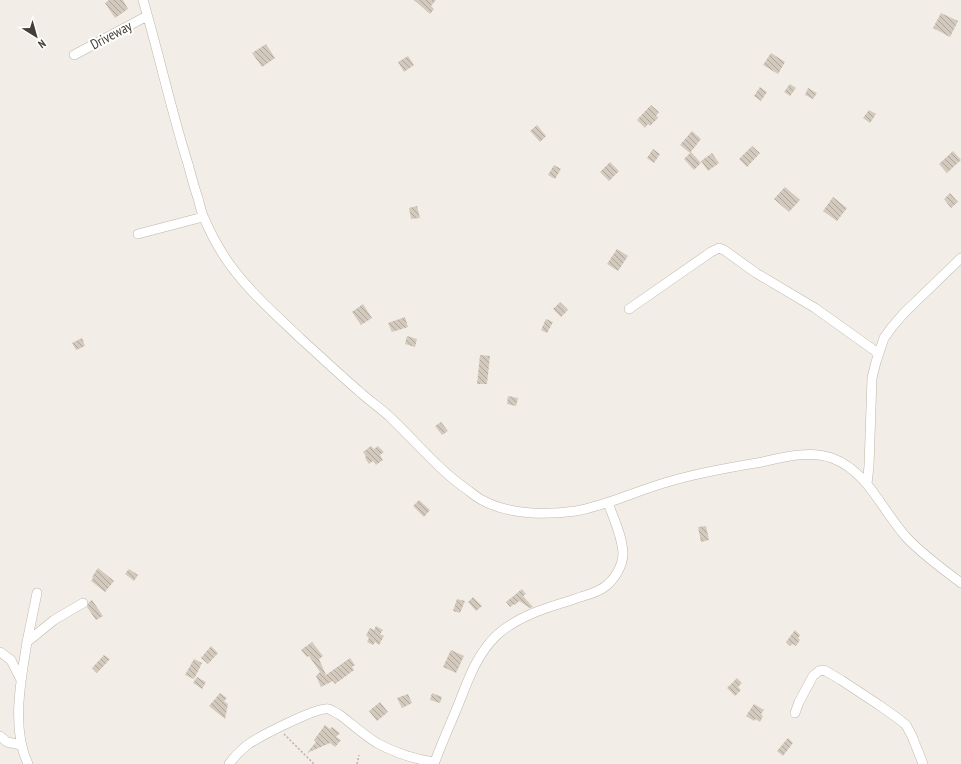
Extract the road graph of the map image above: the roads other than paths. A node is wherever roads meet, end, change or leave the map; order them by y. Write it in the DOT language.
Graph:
graph roads {
  1 [pos="143,0"];
  2 [pos="147,16"];
  3 [pos="74,55"];
  4 [pos="203,217"];
  5 [pos="138,234"];
  6 [pos="961,258"];
  7 [pos="628,309"];
  8 [pos="878,353"];
  9 [pos="867,484"];
  10 [pos="608,503"];
  11 [pos="961,583"];
  12 [pos="37,593"];
  13 [pos="83,603"];
  14 [pos="27,642"];
  15 [pos="0,652"];
  16 [pos="21,680"];
  17 [pos="795,712"];
  18 [pos="0,736"];
  19 [pos="21,745"];
  20 [pos="434,763"];
  21 [pos="28,764"];
  22 [pos="229,764"];
  23 [pos="923,764"];
  1 -- 2 [label="street"];
  2 -- 3 [label="street, Driveway"];
  2 -- 4 [label="street"];
  4 -- 5 [label="street"];
  4 -- 10 [label="street"];
  6 -- 8 [label="street"];
  7 -- 8 [label="street"];
  8 -- 9 [label="street"];
  9 -- 10 [label="street"];
  9 -- 11 [label="street"];
  10 -- 20 [label="street"];
  12 -- 14 [label="street"];
  13 -- 14 [label="street"];
  14 -- 16 [label="street"];
  15 -- 16 [label="street"];
  16 -- 19 [label="street"];
  17 -- 23 [label="street"];
  18 -- 19 [label="street"];
  19 -- 21 [label="street"];
  20 -- 22 [label="street"];
}
